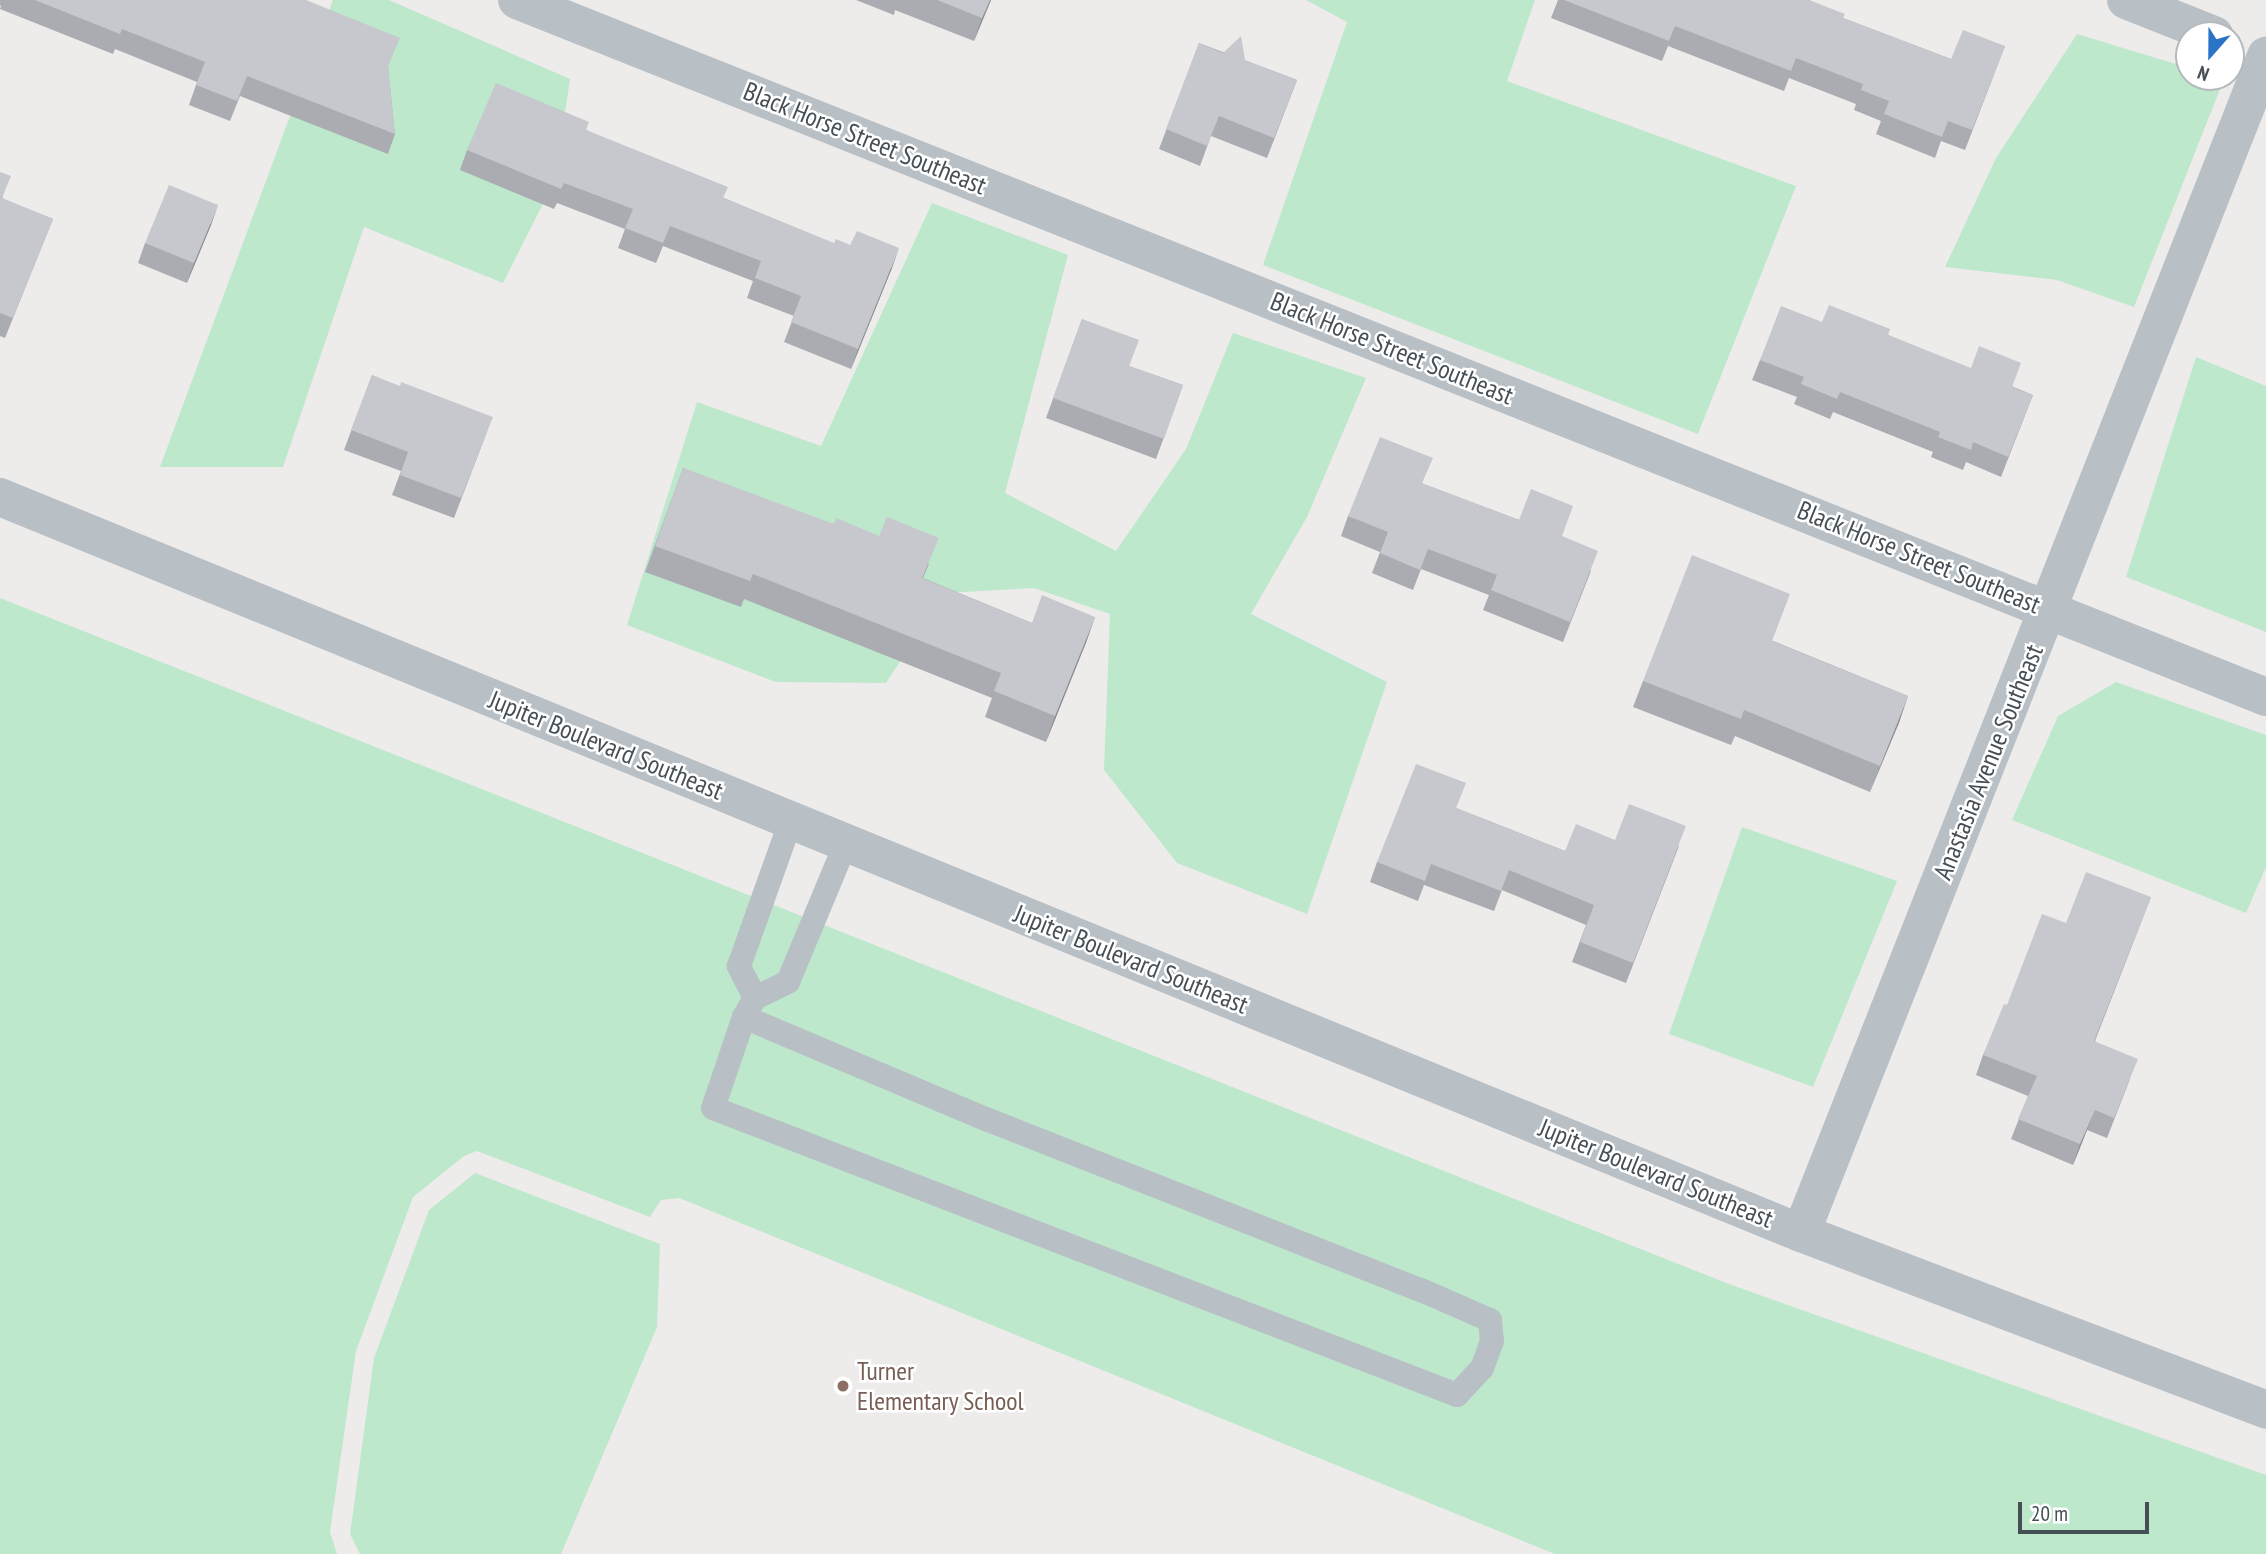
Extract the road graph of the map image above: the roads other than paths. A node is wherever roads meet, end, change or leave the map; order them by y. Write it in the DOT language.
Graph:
graph roads {
  1 [pos="517,0"];
  2 [pos="2126,0"];
  3 [pos="2179,21"];
  4 [pos="2245,47"];
  5 [pos="2266,56"];
  6 [pos="0,498"];
  7 [pos="2049,609"];
  8 [pos="2266,697"];
  9 [pos="791,820"];
  10 [pos="846,843"];
  11 [pos="750,1007"];
  12 [pos="1801,1233"];
  13 [pos="2266,1410"];
  1 -- 7 [label="street, Black Horse Street Southeast"];
  2 -- 3 [label="street"];
  4 -- 5 [label="street"];
  5 -- 7 [label="street, Anastasia Avenue Southeast"];
  6 -- 9 [label="street, Jupiter Boulevard Southeast"];
  7 -- 8 [label="street, Black Horse Street Southeast"];
  7 -- 12 [label="street, Anastasia Avenue Southeast"];
  9 -- 10 [label="street, Jupiter Boulevard Southeast"];
  9 -- 11 [label="lane"];
  10 -- 11 [label="lane"];
  10 -- 12 [label="street, Jupiter Boulevard Southeast"];
  11 -- 11 [label="lane"];
  12 -- 13 [label="street, Jupiter Boulevard Southeast"];
}
